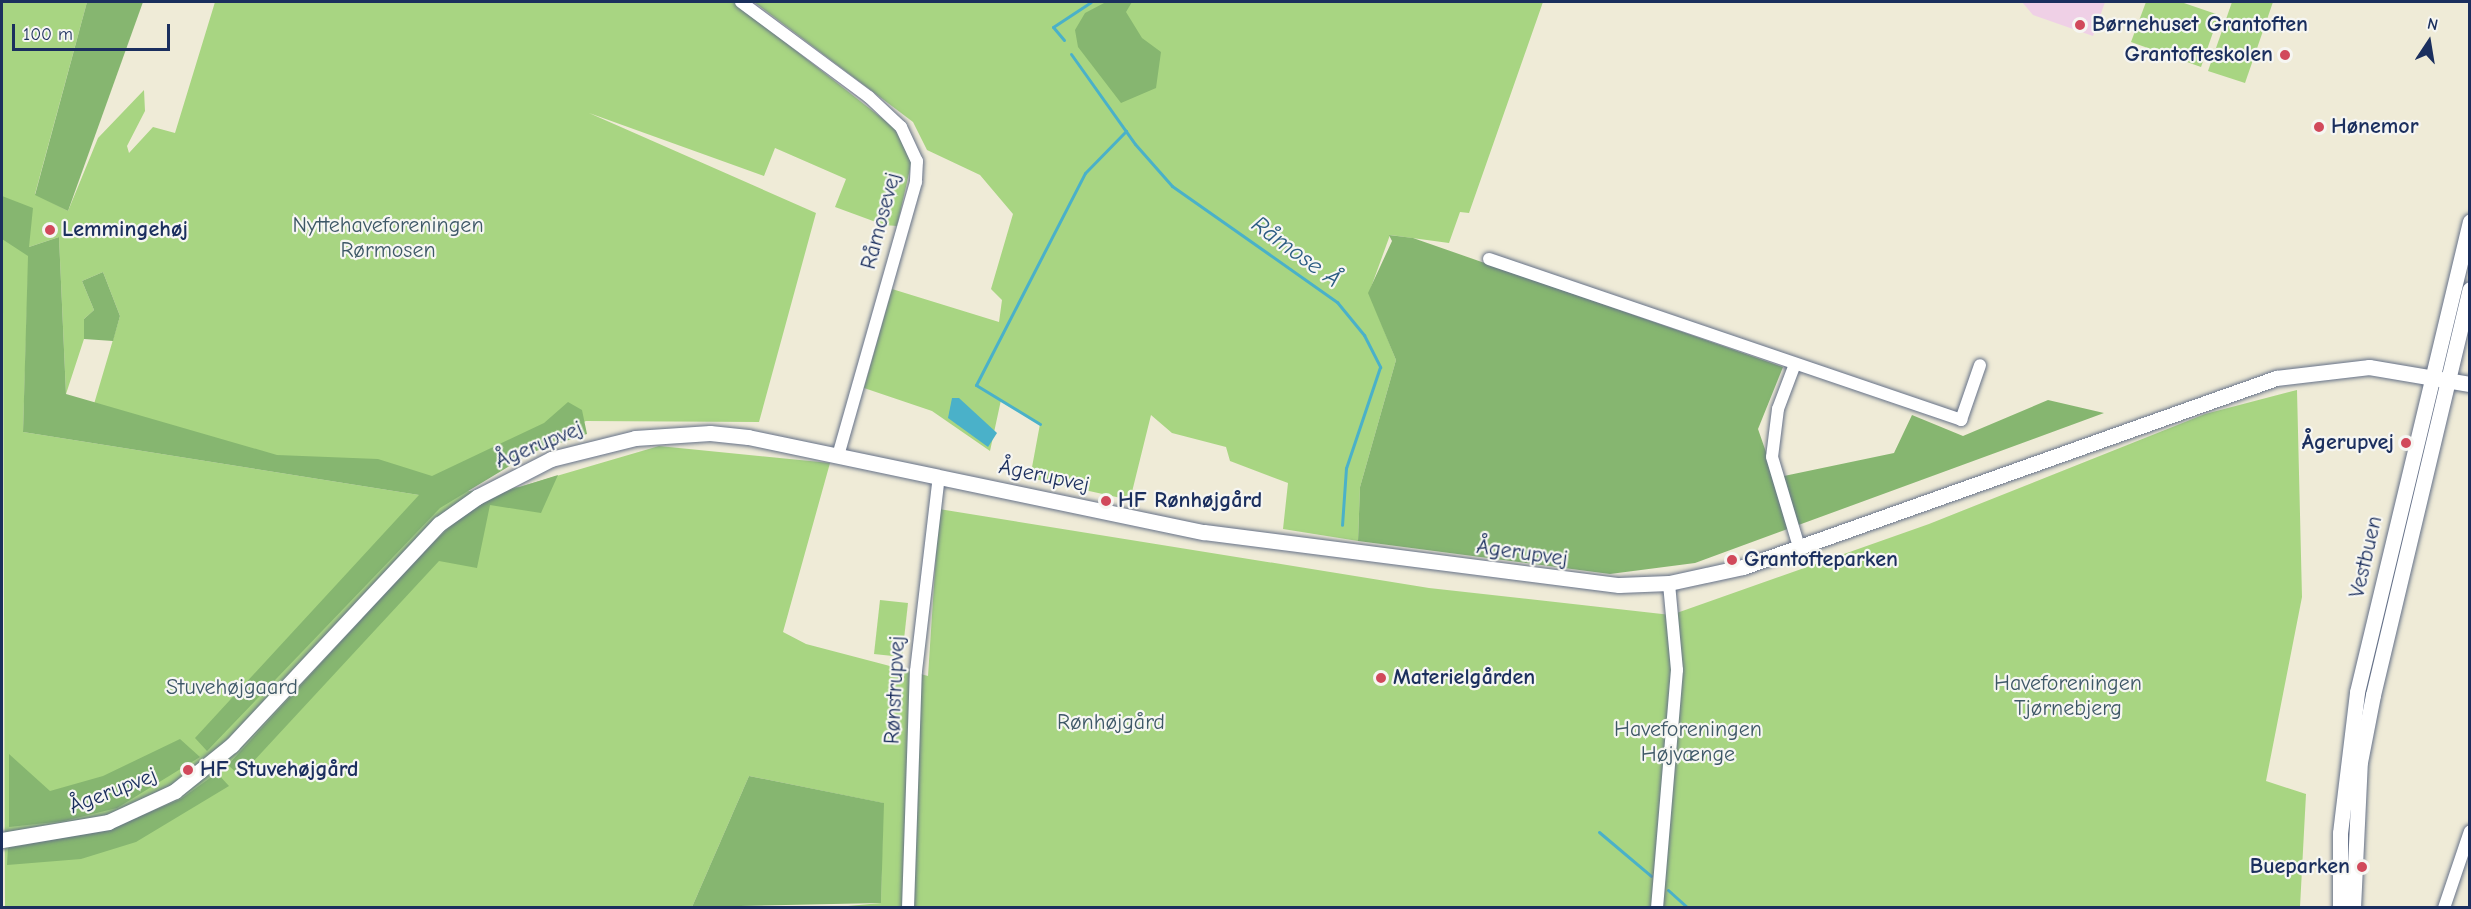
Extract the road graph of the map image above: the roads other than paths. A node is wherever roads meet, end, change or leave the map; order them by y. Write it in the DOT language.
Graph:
graph roads {
  1 [pos="741,2"];
  2 [pos="2469,221"];
  3 [pos="1489,259"];
  4 [pos="2469,289"];
  5 [pos="1795,363"];
  6 [pos="1980,365"];
  7 [pos="2432,375"];
  8 [pos="2450,379"];
  9 [pos="2469,384"];
  10 [pos="838,455"];
  11 [pos="939,476"];
  12 [pos="1799,547"];
  13 [pos="1669,583"];
  14 [pos="2469,831"];
  15 [pos="2,840"];
  16 [pos="908,908"];
  17 [pos="1657,908"];
  18 [pos="2340,908"];
  19 [pos="2353,908"];
  20 [pos="2444,908"];
  1 -- 10 [label="street, Råmosevej"];
  2 -- 7 [label="street, Vestbuen"];
  3 -- 5 [label="street"];
  4 -- 8 [label="street, Vestbuen"];
  5 -- 6 [label="street"];
  5 -- 12 [label="street"];
  7 -- 8 [label="street, Ågerupvej"];
  7 -- 12 [label="street, Ågerupvej"];
  7 -- 18 [label="street, Vestbuen"];
  8 -- 9 [label="street, Ågerupvej"];
  8 -- 19 [label="street, Vestbuen"];
  10 -- 11 [label="street, Ågerupvej"];
  10 -- 15 [label="street, Ågerupvej"];
  11 -- 13 [label="street, Ågerupvej"];
  11 -- 16 [label="street, Rønstrupvej"];
  12 -- 13 [label="street, Ågerupvej"];
  13 -- 17 [label="street"];
  14 -- 20 [label="street"];
}
